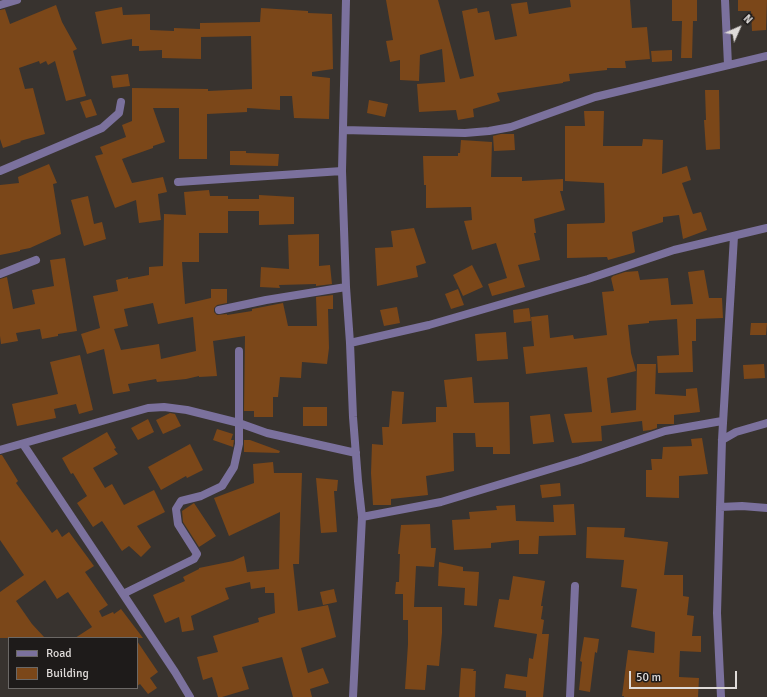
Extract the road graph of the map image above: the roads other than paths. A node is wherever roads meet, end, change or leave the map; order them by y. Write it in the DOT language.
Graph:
graph roads {
  1 [pos="18,0"];
  2 [pos="346,0"];
  3 [pos="725,0"];
  4 [pos="0,4"];
  5 [pos="767,56"];
  6 [pos="728,65"];
  7 [pos="121,102"];
  8 [pos="343,130"];
  9 [pos="0,171"];
  10 [pos="342,171"];
  11 [pos="178,182"];
  12 [pos="767,228"];
  13 [pos="734,236"];
  14 [pos="36,260"];
  15 [pos="0,274"];
  16 [pos="346,287"];
  17 [pos="219,310"];
  18 [pos="350,343"];
  19 [pos="240,351"];
  20 [pos="722,421"];
  21 [pos="239,423"];
  22 [pos="767,423"];
  23 [pos="722,440"];
  24 [pos="23,444"];
  25 [pos="0,450"];
  26 [pos="356,453"];
  27 [pos="720,507"];
  28 [pos="767,508"];
  29 [pos="362,517"];
  30 [pos="575,586"];
  31 [pos="123,594"];
  32 [pos="190,697"];
  33 [pos="353,697"];
  34 [pos="570,697"];
  35 [pos="721,697"];
  1 -- 4 [label="street"];
  2 -- 8 [label="street"];
  3 -- 6 [label="street"];
  5 -- 6 [label="street"];
  6 -- 8 [label="street"];
  7 -- 9 [label="street"];
  8 -- 10 [label="street"];
  10 -- 11 [label="street"];
  10 -- 16 [label="street"];
  12 -- 13 [label="street"];
  13 -- 18 [label="street"];
  13 -- 20 [label="street"];
  14 -- 15 [label="street"];
  16 -- 17 [label="street"];
  16 -- 18 [label="street"];
  18 -- 26 [label="street"];
  19 -- 21 [label="street"];
  20 -- 23 [label="street"];
  20 -- 29 [label="street"];
  21 -- 24 [label="street"];
  21 -- 26 [label="street"];
  21 -- 31 [label="street"];
  22 -- 23 [label="street"];
  23 -- 27 [label="street"];
  24 -- 25 [label="street"];
  24 -- 31 [label="street"];
  26 -- 29 [label="street"];
  27 -- 28 [label="street"];
  27 -- 35 [label="street"];
  29 -- 33 [label="street"];
  30 -- 34 [label="street"];
  31 -- 32 [label="street"];
}
